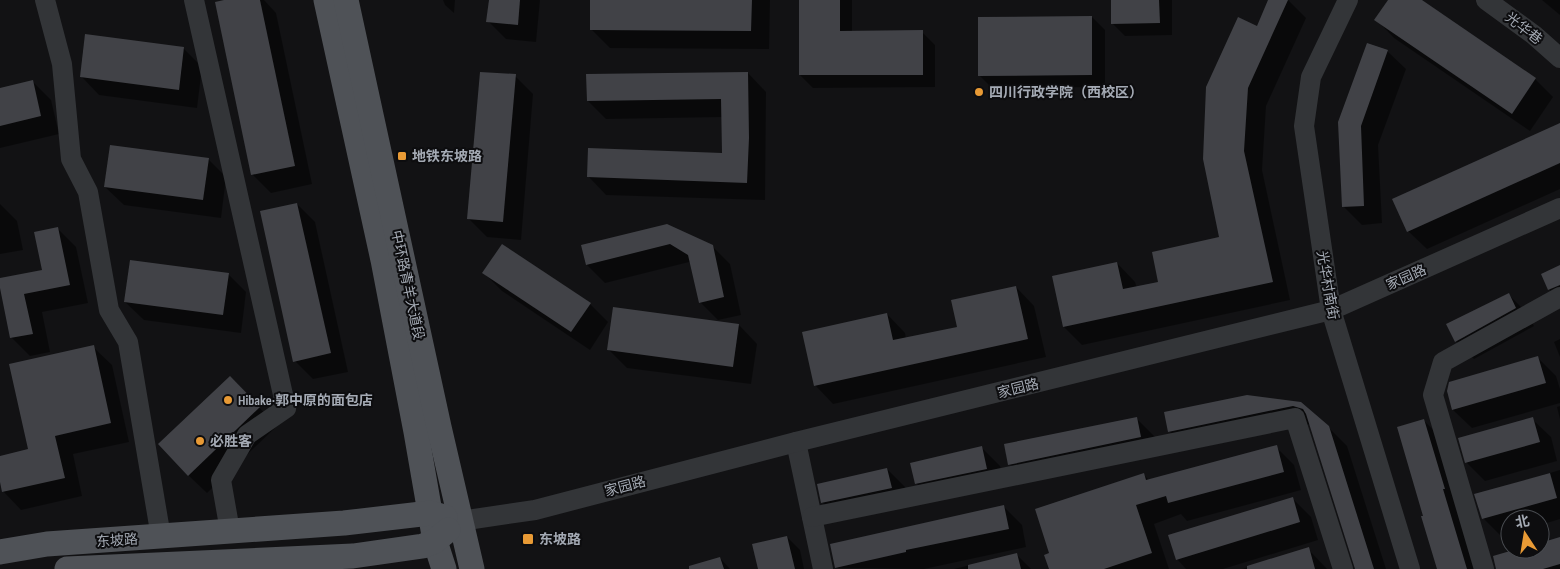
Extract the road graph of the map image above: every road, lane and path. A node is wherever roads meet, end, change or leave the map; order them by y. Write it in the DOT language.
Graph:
graph roads {
  1 [pos="45,0"];
  2 [pos="194,0"];
  3 [pos="326,0"];
  4 [pos="346,0"];
  5 [pos="1348,0"];
  6 [pos="1486,0"];
  7 [pos="1560,58"];
  8 [pos="1560,208"];
  9 [pos="1560,297"];
  10 [pos="1330,310"];
  11 [pos="796,442"];
  12 [pos="430,513"];
  13 [pos="812,517"];
  14 [pos="460,520"];
  15 [pos="230,531"];
  16 [pos="161,537"];
  17 [pos="435,541"];
  18 [pos="0,552"];
  19 [pos="67,569"];
  20 [pos="444,569"];
  21 [pos="472,569"];
  22 [pos="823,569"];
  23 [pos="1343,569"];
  24 [pos="1410,569"];
  25 [pos="1484,569"];
  1 -- 16 [label="street"];
  2 -- 15 [label="street"];
  3 -- 12 [label="main road, 中环路青羊大道段"];
  4 -- 14 [label="main road, 中环路青羊大道段"];
  5 -- 10 [label="street, 光华村南街"];
  6 -- 7 [label="street, 光华巷"];
  8 -- 10 [label="street, 家园路"];
  9 -- 25 [label="street"];
  10 -- 11 [label="street, 家园路"];
  10 -- 24 [label="street, 光华村南街"];
  11 -- 13 [label="street"];
  11 -- 14 [label="street, 家园路"];
  12 -- 14 [label="main road, 东坡路"];
  12 -- 15 [label="main road, 东坡路"];
  12 -- 17 [label="main road, 中环路青羊大道段"];
  13 -- 22 [label="street"];
  13 -- 23 [label="street"];
  14 -- 17 [label="main road, 东坡路"];
  14 -- 21 [label="main road, 中环路青羊大道段"];
  15 -- 16 [label="main road, 东坡路"];
  16 -- 18 [label="main road, 东坡路"];
  17 -- 19 [label="main road, 东坡路"];
  17 -- 20 [label="main road, 中环路青羊大道段"];
}
